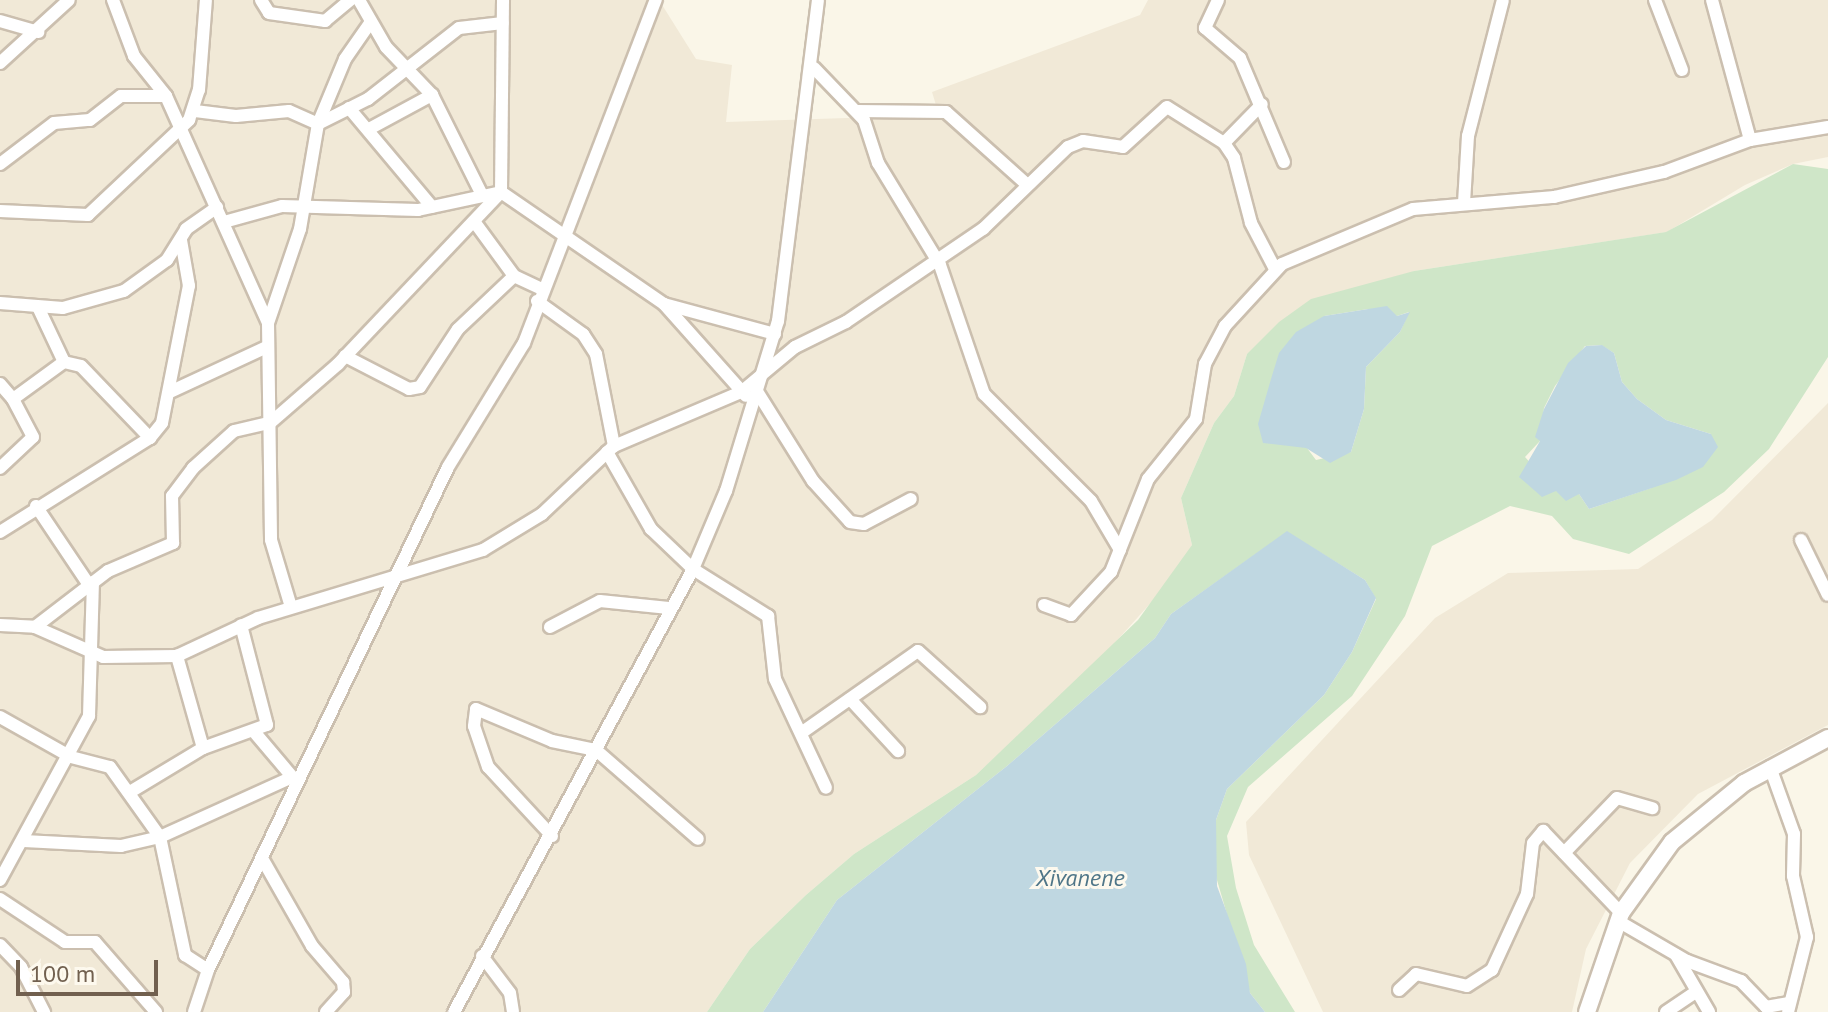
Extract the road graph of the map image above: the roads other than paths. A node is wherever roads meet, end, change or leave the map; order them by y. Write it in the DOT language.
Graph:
graph roads {
  1 [pos="69,0"];
  2 [pos="113,0"];
  3 [pos="206,0"];
  4 [pos="261,0"];
  5 [pos="350,0"];
  6 [pos="359,0"];
  7 [pos="503,0"];
  8 [pos="656,0"];
  9 [pos="818,0"];
  10 [pos="1218,0"];
  11 [pos="1503,0"];
  12 [pos="1655,0"];
  13 [pos="1712,0"];
  14 [pos="0,21"];
  15 [pos="370,23"];
  16 [pos="503,23"];
  17 [pos="38,32"];
  18 [pos="0,63"];
  19 [pos="407,63"];
  20 [pos="814,68"];
  21 [pos="1682,70"];
  22 [pos="432,95"];
  23 [pos="166,96"];
  24 [pos="1262,104"];
  25 [pos="349,108"];
  26 [pos="195,111"];
  27 [pos="857,111"];
  28 [pos="318,124"];
  29 [pos="180,126"];
  30 [pos="1828,127"];
  31 [pos="369,129"];
  32 [pos="1750,140"];
  33 [pos="1224,143"];
  34 [pos="1284,162"];
  35 [pos="0,164"];
  36 [pos="1025,183"];
  37 [pos="501,192"];
  38 [pos="481,193"];
  39 [pos="1464,203"];
  40 [pos="304,205"];
  41 [pos="217,207"];
  42 [pos="432,207"];
  43 [pos="0,211"];
  44 [pos="224,222"];
  45 [pos="476,224"];
  46 [pos="561,234"];
  47 [pos="181,240"];
  48 [pos="935,257"];
  49 [pos="1275,269"];
  50 [pos="514,276"];
  51 [pos="539,295"];
  52 [pos="0,303"];
  53 [pos="664,304"];
  54 [pos="38,307"];
  55 [pos="268,323"];
  56 [pos="775,334"];
  57 [pos="267,347"];
  58 [pos="345,356"];
  59 [pos="64,362"];
  60 [pos="762,376"];
  61 [pos="0,384"];
  62 [pos="172,391"];
  63 [pos="741,392"];
  64 [pos="756,397"];
  65 [pos="13,399"];
  66 [pos="270,423"];
  67 [pos="150,438"];
  68 [pos="610,449"];
  69 [pos="0,468"];
  70 [pos="911,499"];
  71 [pos="36,506"];
  72 [pos="0,532"];
  73 [pos="1801,540"];
  74 [pos="1120,550"];
  75 [pos="693,569"];
  76 [pos="396,577"];
  77 [pos="91,584"];
  78 [pos="1828,595"];
  79 [pos="1044,605"];
  80 [pos="291,607"];
  81 [pos="669,608"];
  82 [pos="0,625"];
  83 [pos="241,625"];
  84 [pos="35,627"];
  85 [pos="550,627"];
  86 [pos="93,655"];
  87 [pos="177,656"];
  88 [pos="850,699"];
  89 [pos="980,707"];
  90 [pos="0,717"];
  91 [pos="804,731"];
  92 [pos="256,734"];
  93 [pos="1828,738"];
  94 [pos="203,748"];
  95 [pos="596,750"];
  96 [pos="898,751"];
  97 [pos="71,757"];
  98 [pos="1770,767"];
  99 [pos="295,780"];
  100 [pos="826,788"];
  101 [pos="130,792"];
  102 [pos="1653,808"];
  103 [pos="552,836"];
  104 [pos="160,837"];
  105 [pos="698,839"];
  106 [pos="24,841"];
  107 [pos="1564,853"];
  108 [pos="263,860"];
  109 [pos="0,880"];
  110 [pos="0,899"];
  111 [pos="1619,917"];
  112 [pos="0,945"];
  113 [pos="1676,955"];
  114 [pos="482,956"];
  115 [pos="208,970"];
  116 [pos="1399,990"];
  117 [pos="1694,993"];
  118 [pos="1788,1007"];
  119 [pos="44,1012"];
  120 [pos="156,1012"];
  121 [pos="194,1012"];
  122 [pos="326,1012"];
  123 [pos="454,1012"];
  124 [pos="513,1012"];
  125 [pos="1587,1012"];
  126 [pos="1666,1012"];
  127 [pos="1709,1012"];
  1 -- 17 [label="street"];
  2 -- 23 [label="street"];
  3 -- 26 [label="street"];
  4 -- 5 [label="street"];
  6 -- 15 [label="street"];
  7 -- 16 [label="street"];
  8 -- 46 [label="street"];
  9 -- 20 [label="street"];
  10 -- 24 [label="street"];
  11 -- 39 [label="street"];
  12 -- 21 [label="street"];
  13 -- 32 [label="street"];
  14 -- 17 [label="street"];
  15 -- 19 [label="street"];
  15 -- 28 [label="street"];
  16 -- 19 [label="street"];
  16 -- 37 [label="street"];
  17 -- 18 [label="street"];
  19 -- 22 [label="street"];
  19 -- 25 [label="street"];
  20 -- 27 [label="street"];
  20 -- 56 [label="street"];
  22 -- 31 [label="street"];
  22 -- 38 [label="street"];
  23 -- 29 [label="street"];
  23 -- 35 [label="street"];
  24 -- 33 [label="street"];
  24 -- 34 [label="street"];
  25 -- 28 [label="street"];
  25 -- 31 [label="street"];
  26 -- 28 [label="street"];
  26 -- 29 [label="street"];
  27 -- 36 [label="street"];
  27 -- 48 [label="street"];
  28 -- 40 [label="street"];
  29 -- 41 [label="street"];
  29 -- 43 [label="street"];
  30 -- 32 [label="street"];
  31 -- 42 [label="street"];
  32 -- 39 [label="street"];
  33 -- 36 [label="street"];
  33 -- 49 [label="street"];
  36 -- 48 [label="street"];
  37 -- 38 [label="street"];
  37 -- 45 [label="street"];
  37 -- 46 [label="street"];
  38 -- 42 [label="street"];
  39 -- 49 [label="street"];
  40 -- 42 [label="street"];
  40 -- 44 [label="street"];
  40 -- 55 [label="street"];
  41 -- 44 [label="street"];
  41 -- 47 [label="street"];
  44 -- 55 [label="street"];
  45 -- 50 [label="street"];
  45 -- 58 [label="street"];
  46 -- 51 [label="street"];
  46 -- 53 [label="street"];
  47 -- 54 [label="street"];
  47 -- 62 [label="street"];
  48 -- 60 [label="street"];
  48 -- 74 [label="street"];
  49 -- 74 [label="street"];
  50 -- 51 [label="street"];
  50 -- 58 [label="street"];
  51 -- 68 [label="street"];
  51 -- 76 [label="street"];
  52 -- 54 [label="street"];
  53 -- 56 [label="street"];
  53 -- 63 [label="street"];
  54 -- 59 [label="street"];
  55 -- 57 [label="street"];
  56 -- 60 [label="street"];
  57 -- 62 [label="street"];
  57 -- 66 [label="street"];
  58 -- 66 [label="street"];
  59 -- 65 [label="street"];
  59 -- 67 [label="street"];
  60 -- 63 [label="street"];
  60 -- 64 [label="street"];
  61 -- 65 [label="street"];
  62 -- 67 [label="street"];
  63 -- 64 [label="street"];
  63 -- 68 [label="street"];
  64 -- 70 [label="street"];
  64 -- 75 [label="street"];
  65 -- 69 [label="street"];
  66 -- 77 [label="street"];
  66 -- 80 [label="street"];
  67 -- 71 [label="street"];
  68 -- 75 [label="street"];
  68 -- 76 [label="street"];
  71 -- 72 [label="street"];
  71 -- 77 [label="street"];
  73 -- 78 [label="street"];
  74 -- 79 [label="street"];
  75 -- 81 [label="street"];
  75 -- 91 [label="street"];
  76 -- 80 [label="street"];
  76 -- 99 [label="street"];
  77 -- 84 [label="street"];
  77 -- 86 [label="street"];
  80 -- 83 [label="street"];
  81 -- 85 [label="street"];
  81 -- 95 [label="street"];
  82 -- 84 [label="street"];
  83 -- 87 [label="street"];
  83 -- 92 [label="street"];
  84 -- 86 [label="street"];
  86 -- 87 [label="street"];
  86 -- 97 [label="street"];
  87 -- 94 [label="street"];
  88 -- 89 [label="street"];
  88 -- 91 [label="street"];
  88 -- 96 [label="street"];
  90 -- 97 [label="street"];
  91 -- 100 [label="street"];
  92 -- 94 [label="street"];
  92 -- 99 [label="street"];
  93 -- 98 [label="main road"];
  94 -- 101 [label="street"];
  95 -- 103 [label="street"];
  95 -- 103 [label="street"];
  95 -- 105 [label="street"];
  97 -- 101 [label="street"];
  97 -- 106 [label="street"];
  98 -- 111 [label="main road"];
  98 -- 118 [label="street"];
  99 -- 104 [label="street"];
  99 -- 108 [label="street"];
  101 -- 104 [label="street"];
  102 -- 107 [label="street"];
  103 -- 114 [label="street"];
  104 -- 106 [label="street"];
  104 -- 115 [label="street"];
  106 -- 109 [label="street"];
  107 -- 111 [label="street"];
  107 -- 116 [label="street"];
  108 -- 115 [label="street"];
  108 -- 122 [label="street"];
  110 -- 120 [label="street"];
  111 -- 113 [label="street"];
  111 -- 125 [label="main road"];
  112 -- 119 [label="street"];
  113 -- 117 [label="street"];
  113 -- 118 [label="street"];
  114 -- 123 [label="street"];
  114 -- 124 [label="street"];
  115 -- 121 [label="street"];
  117 -- 126 [label="street"];
  117 -- 127 [label="street"];
}
